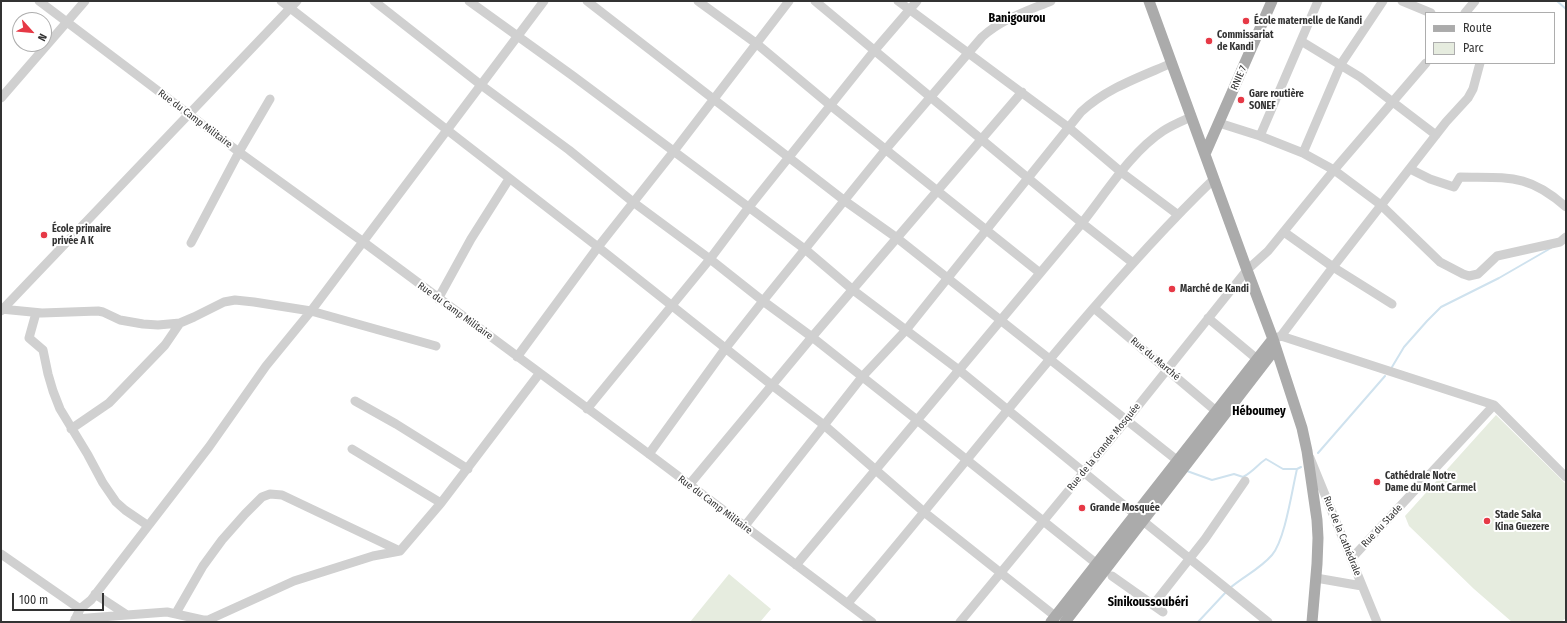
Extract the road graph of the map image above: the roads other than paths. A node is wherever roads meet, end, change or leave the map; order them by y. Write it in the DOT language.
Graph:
graph roads {
  1 [pos="39,1"];
  2 [pos="85,1"];
  3 [pos="281,1"];
  4 [pos="374,1"];
  5 [pos="469,1"];
  6 [pos="544,1"];
  7 [pos="587,1"];
  8 [pos="698,1"];
  9 [pos="789,1"];
  10 [pos="815,1"];
  11 [pos="898,1"];
  12 [pos="917,1"];
  13 [pos="1051,1"];
  14 [pos="1149,1"];
  15 [pos="1272,1"];
  16 [pos="1318,1"];
  17 [pos="1383,1"];
  18 [pos="1402,1"];
  19 [pos="1475,1"];
  20 [pos="293,4"];
  21 [pos="909,10"];
  22 [pos="1429,12"];
  23 [pos="1466,12"];
  24 [pos="66,21"];
  25 [pos="518,36"];
  26 [pos="1301,41"];
  27 [pos="757,44"];
  28 [pos="874,51"];
  29 [pos="969,53"];
  30 [pos="1172,63"];
  31 [pos="1341,64"];
  32 [pos="1425,64"];
  33 [pos="1480,64"];
  34 [pos="481,85"];
  35 [pos="1022,92"];
  36 [pos="1,98"];
  37 [pos="930,98"];
  38 [pos="270,99"];
  39 [pos="714,99"];
  40 [pos="1394,102"];
  41 [pos="830,105"];
  42 [pos="189,114"];
  43 [pos="1191,117"];
  44 [pos="1219,122"];
  45 [pos="1068,127"];
  46 [pos="446,130"];
  47 [pos="1260,136"];
  48 [pos="1436,136"];
  49 [pos="981,139"];
  50 [pos="886,149"];
  51 [pos="674,151"];
  52 [pos="239,152"];
  53 [pos="1303,153"];
  54 [pos="1205,154"];
  55 [pos="790,157"];
  56 [pos="1410,168"];
  57 [pos="1334,170"];
  58 [pos="1121,172"];
  59 [pos="1027,178"];
  60 [pos="509,179"];
  61 [pos="1214,179"];
  62 [pos="938,190"];
  63 [pos="845,201"];
  64 [pos="633,202"];
  65 [pos="1381,205"];
  66 [pos="749,207"];
  67 [pos="1566,207"];
  68 [pos="1177,214"];
  69 [pos="1082,224"];
  70 [pos="986,228"];
  71 [pos="1284,232"];
  72 [pos="1566,236"];
  73 [pos="897,238"];
  74 [pos="362,241"];
  75 [pos="191,243"];
  76 [pos="598,247"];
  77 [pos="806,250"];
  78 [pos="710,259"];
  79 [pos="1133,263"];
  80 [pos="1332,267"];
  81 [pos="1247,270"];
  82 [pos="1040,273"];
  83 [pos="946,278"];
  84 [pos="853,290"];
  85 [pos="438,299"];
  86 [pos="763,302"];
  87 [pos="1392,304"];
  88 [pos="671,306"];
  89 [pos="1094,308"];
  90 [pos="2,309"];
  91 [pos="311,311"];
  92 [pos="36,313"];
  93 [pos="1208,318"];
  94 [pos="1002,320"];
  95 [pos="180,323"];
  96 [pos="906,330"];
  97 [pos="812,337"];
  98 [pos="1277,341"];
  99 [pos="436,346"];
  100 [pos="725,349"];
  101 [pos="517,357"];
  102 [pos="1258,359"];
  103 [pos="1049,360"];
  104 [pos="1167,369"];
  105 [pos="959,370"];
  106 [pos="539,374"];
  107 [pos="862,377"];
  108 [pos="772,386"];
  109 [pos="355,401"];
  110 [pos="1494,405"];
  111 [pos="587,409"];
  112 [pos="1007,409"];
  113 [pos="1216,411"];
  114 [pos="917,420"];
  115 [pos="1126,421"];
  116 [pos="824,425"];
  117 [pos="71,429"];
  118 [pos="352,449"];
  119 [pos="1307,451"];
  120 [pos="649,454"];
  121 [pos="966,460"];
  122 [pos="1178,461"];
  123 [pos="468,469"];
  124 [pos="876,469"];
  125 [pos="1083,472"];
  126 [pos="1566,477"];
  127 [pos="1245,481"];
  128 [pos="689,485"];
  129 [pos="441,503"];
  130 [pos="924,512"];
  131 [pos="1140,518"];
  132 [pos="1043,521"];
  133 [pos="148,525"];
  134 [pos="744,527"];
  135 [pos="400,551"];
  136 [pos="1,554"];
  137 [pos="1190,557"];
  138 [pos="1351,559"];
  139 [pos="1097,564"];
  140 [pos="796,565"];
  141 [pos="1001,573"];
  142 [pos="1112,576"];
  143 [pos="1316,578"];
  144 [pos="1362,586"];
  145 [pos="95,594"];
  146 [pos="848,604"];
  147 [pos="1154,605"];
  148 [pos="80,609"];
  149 [pos="1163,612"];
  150 [pos="176,613"];
  151 [pos="127,615"];
  152 [pos="1053,619"];
  153 [pos="74,620"];
  154 [pos="872,622"];
  155 [pos="960,622"];
  156 [pos="1066,622"];
  157 [pos="1268,622"];
  158 [pos="1312,622"];
  159 [pos="1377,622"];
  1 -- 24 [label="street, Rue du Camp Militaire"];
  2 -- 24 [label="street"];
  3 -- 20 [label="street"];
  4 -- 34 [label="street"];
  5 -- 25 [label="street"];
  6 -- 25 [label="street"];
  7 -- 39 [label="street"];
  8 -- 27 [label="street"];
  9 -- 27 [label="street"];
  10 -- 28 [label="street"];
  11 -- 21 [label="street"];
  12 -- 21 [label="street"];
  13 -- 29 [label="street"];
  14 -- 30 [label="main road"];
  15 -- 44 [label="main road, RNIE 7 / RNIE 7"];
  16 -- 26 [label="street"];
  17 -- 31 [label="street"];
  18 -- 22 [label="street"];
  19 -- 23 [label="street"];
  20 -- 42 [label="street"];
  20 -- 46 [label="street"];
  21 -- 28 [label="street"];
  21 -- 29 [label="street"];
  24 -- 36 [label="street"];
  24 -- 42 [label="street, Rue du Camp Militaire"];
  25 -- 34 [label="street"];
  25 -- 51 [label="street"];
  26 -- 31 [label="street"];
  26 -- 47 [label="street"];
  27 -- 39 [label="street"];
  27 -- 41 [label="street"];
  28 -- 37 [label="street"];
  28 -- 41 [label="street"];
  29 -- 35 [label="street"];
  29 -- 37 [label="street"];
  30 -- 43 [label="main road"];
  30 -- 45 [label="street"];
  31 -- 40 [label="street"];
  31 -- 53 [label="street"];
  32 -- 40 [label="street, Rue de la Grande Mosquée"];
  33 -- 48 [label="street"];
  34 -- 46 [label="street"];
  34 -- 64 [label="street"];
  35 -- 45 [label="street"];
  35 -- 49 [label="street"];
  37 -- 49 [label="street"];
  37 -- 50 [label="street"];
  38 -- 52 [label="street"];
  39 -- 51 [label="street"];
  39 -- 55 [label="street"];
  40 -- 48 [label="street"];
  40 -- 57 [label="street, Rue de la Grande Mosquée"];
  41 -- 50 [label="street"];
  41 -- 55 [label="street"];
  42 -- 52 [label="street, Rue du Camp Militaire"];
  42 -- 90 [label="street"];
  43 -- 54 [label="main road"];
  43 -- 58 [label="street"];
  44 -- 47 [label="street"];
  44 -- 54 [label="main road, RNIE 7 / RNIE 7"];
  45 -- 58 [label="street"];
  45 -- 59 [label="street"];
  46 -- 60 [label="street"];
  46 -- 74 [label="street"];
  47 -- 53 [label="street"];
  48 -- 56 [label="street"];
  49 -- 59 [label="street"];
  49 -- 62 [label="street"];
  50 -- 62 [label="street"];
  50 -- 63 [label="street"];
  51 -- 64 [label="street"];
  51 -- 66 [label="street"];
  52 -- 74 [label="street, Rue du Camp Militaire"];
  52 -- 75 [label="street"];
  53 -- 57 [label="street"];
  54 -- 61 [label="main road"];
  55 -- 63 [label="street"];
  55 -- 66 [label="street"];
  56 -- 65 [label="street"];
  56 -- 67 [label="street"];
  57 -- 65 [label="street"];
  57 -- 71 [label="street, Rue de la Grande Mosquée"];
  58 -- 68 [label="street"];
  58 -- 69 [label="street"];
  59 -- 69 [label="street"];
  59 -- 70 [label="street"];
  60 -- 76 [label="street"];
  60 -- 85 [label="street"];
  61 -- 68 [label="street"];
  61 -- 81 [label="main road"];
  62 -- 70 [label="street"];
  62 -- 73 [label="street"];
  63 -- 73 [label="street"];
  63 -- 77 [label="street"];
  64 -- 76 [label="street"];
  64 -- 78 [label="street"];
  65 -- 72 [label="street"];
  65 -- 80 [label="street"];
  66 -- 77 [label="street"];
  66 -- 78 [label="street"];
  68 -- 79 [label="street"];
  69 -- 79 [label="street"];
  69 -- 82 [label="street"];
  70 -- 82 [label="street"];
  70 -- 83 [label="street"];
  71 -- 80 [label="street"];
  71 -- 81 [label="street, Rue de la Grande Mosquée"];
  73 -- 83 [label="street"];
  73 -- 84 [label="street"];
  74 -- 85 [label="street, Rue du Camp Militaire"];
  74 -- 91 [label="street"];
  76 -- 88 [label="street"];
  76 -- 101 [label="street"];
  77 -- 84 [label="street"];
  77 -- 86 [label="street"];
  78 -- 86 [label="street"];
  78 -- 88 [label="street"];
  79 -- 89 [label="street"];
  80 -- 87 [label="street"];
  80 -- 98 [label="street"];
  81 -- 93 [label="street, Rue de la Grande Mosquée"];
  81 -- 98 [label="main road"];
  82 -- 94 [label="street"];
  83 -- 94 [label="street"];
  83 -- 96 [label="street"];
  84 -- 96 [label="street"];
  84 -- 97 [label="street"];
  85 -- 101 [label="street, Rue du Camp Militaire"];
  86 -- 97 [label="street"];
  86 -- 100 [label="street"];
  88 -- 100 [label="street"];
  88 -- 111 [label="street"];
  89 -- 103 [label="street"];
  89 -- 104 [label="street, Rue du Marché"];
  90 -- 92 [label="street"];
  91 -- 95 [label="street"];
  91 -- 99 [label="street"];
  91 -- 133 [label="street"];
  92 -- 95 [label="street"];
  92 -- 117 [label="street"];
  93 -- 102 [label="street"];
  93 -- 104 [label="street, Rue de la Grande Mosquée"];
  94 -- 103 [label="street"];
  94 -- 105 [label="street"];
  95 -- 117 [label="street"];
  96 -- 105 [label="street"];
  96 -- 107 [label="street"];
  97 -- 107 [label="street"];
  97 -- 108 [label="street"];
  98 -- 102 [label="main road"];
  98 -- 110 [label="street"];
  98 -- 119 [label="main road"];
  98 -- 131 [label="main road"];
  100 -- 108 [label="street"];
  100 -- 120 [label="street"];
  101 -- 106 [label="street, Rue du Camp Militaire"];
  102 -- 113 [label="main road"];
  103 -- 112 [label="street"];
  103 -- 115 [label="street"];
  104 -- 113 [label="street, Rue du Marché"];
  104 -- 115 [label="street, Rue de la Grande Mosquée"];
  105 -- 112 [label="street"];
  105 -- 114 [label="street"];
  106 -- 111 [label="street, Rue du Camp Militaire"];
  106 -- 123 [label="street"];
  107 -- 114 [label="street"];
  107 -- 116 [label="street"];
  108 -- 116 [label="street"];
  108 -- 128 [label="street"];
  109 -- 123 [label="street"];
  110 -- 126 [label="street"];
  110 -- 138 [label="street, Rue du Stade"];
  111 -- 120 [label="street, Rue du Camp Militaire"];
  112 -- 121 [label="street"];
  112 -- 125 [label="street"];
  113 -- 122 [label="main road"];
  114 -- 121 [label="street"];
  114 -- 124 [label="street"];
  115 -- 122 [label="street"];
  115 -- 125 [label="street, Rue de la Grande Mosquée"];
  116 -- 124 [label="street"];
  116 -- 134 [label="street"];
  117 -- 133 [label="street"];
  118 -- 129 [label="street"];
  119 -- 138 [label="street, Rue de la Cathédrale"];
  119 -- 143 [label="main road"];
  120 -- 128 [label="street, Rue du Camp Militaire"];
  121 -- 130 [label="street"];
  121 -- 132 [label="street"];
  122 -- 131 [label="main road"];
  123 -- 129 [label="street"];
  124 -- 130 [label="street"];
  124 -- 140 [label="street"];
  125 -- 131 [label="street"];
  125 -- 132 [label="street, Rue de la Grande Mosquée"];
  127 -- 137 [label="street"];
  128 -- 134 [label="street, Rue du Camp Militaire"];
  129 -- 135 [label="street"];
  130 -- 141 [label="street"];
  130 -- 146 [label="street"];
  131 -- 137 [label="street"];
  131 -- 139 [label="main road"];
  131 -- 156 [label="main road"];
  132 -- 139 [label="street"];
  132 -- 141 [label="street, Rue de la Grande Mosquée"];
  133 -- 145 [label="street"];
  134 -- 140 [label="street, Rue du Camp Militaire"];
  135 -- 150 [label="street"];
  135 -- 150 [label="street"];
  136 -- 148 [label="street"];
  137 -- 147 [label="street"];
  137 -- 157 [label="street"];
  138 -- 144 [label="street, Rue de la Cathédrale"];
  139 -- 152 [label="main road"];
  140 -- 146 [label="street, Rue du Camp Militaire"];
  141 -- 152 [label="street"];
  141 -- 155 [label="street, Rue de la Grande Mosquée"];
  142 -- 147 [label="street"];
  143 -- 144 [label="street"];
  143 -- 158 [label="main road"];
  144 -- 159 [label="street, Rue de la Cathédrale"];
  145 -- 148 [label="street"];
  145 -- 151 [label="street"];
  146 -- 154 [label="street, Rue du Camp Militaire"];
  147 -- 149 [label="street"];
  148 -- 153 [label="street"];
  150 -- 151 [label="street"];
  151 -- 153 [label="street"];
}
